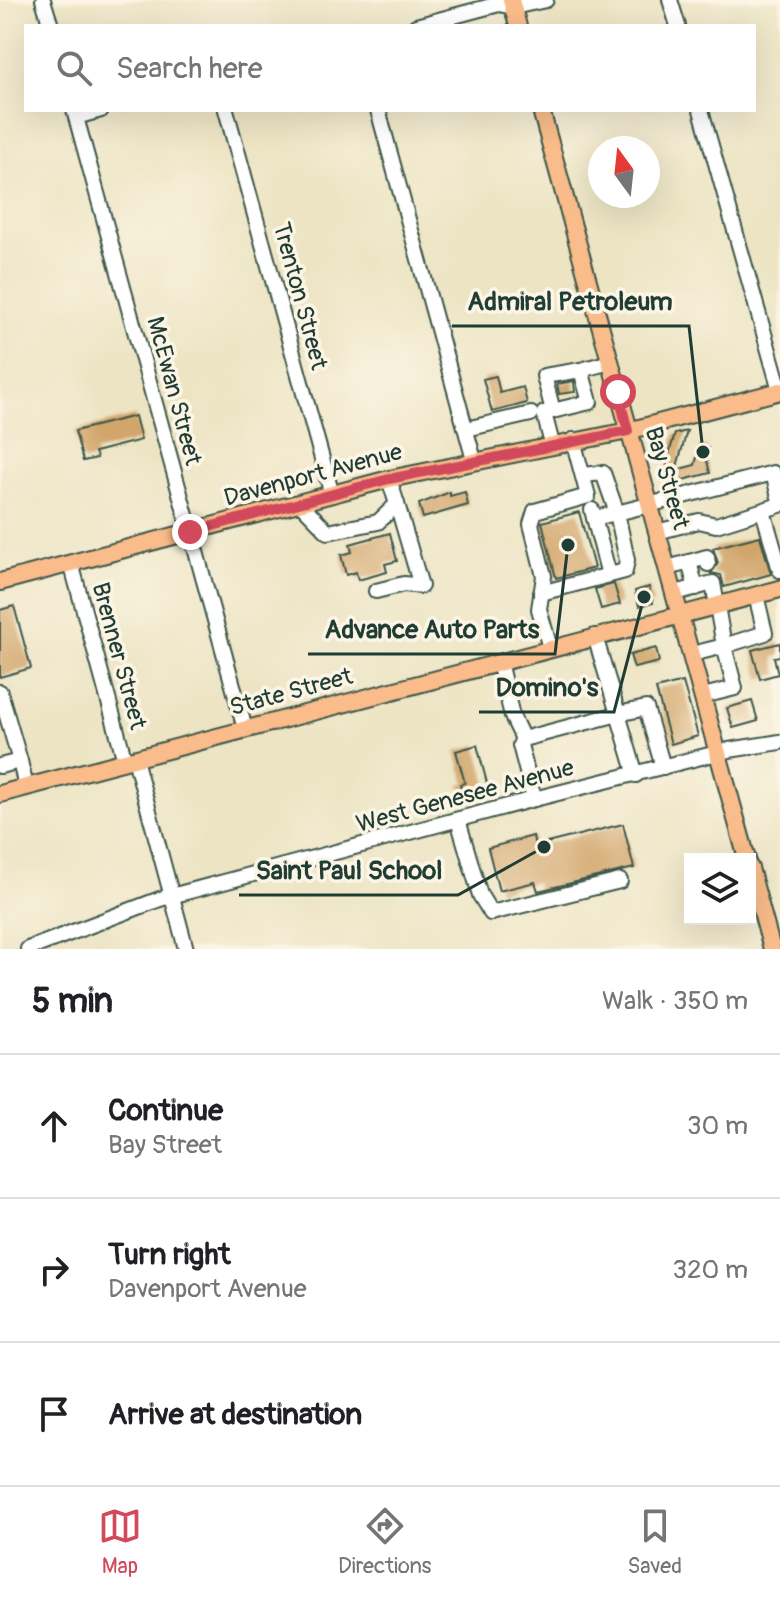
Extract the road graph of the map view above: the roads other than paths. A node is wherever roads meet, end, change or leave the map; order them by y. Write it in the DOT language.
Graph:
graph roads {
  1 [pos="43,0"];
  2 [pos="546,0"];
  3 [pos="670,0"];
  4 [pos="512,3"];
  5 [pos="50,24"];
  6 [pos="424,24"];
  7 [pos="517,24"];
  8 [pos="677,24"];
  9 [pos="227,112"];
  10 [pos="379,112"];
  11 [pos="542,112"];
  12 [pos="702,112"];
  13 [pos="75,113"];
  14 [pos="610,362"];
  15 [pos="581,370"];
  16 [pos="780,390"];
  17 [pos="553,411"];
  18 [pos="531,414"];
  19 [pos="466,429"];
  20 [pos="628,431"];
  21 [pos="573,440"];
  22 [pos="552,444"];
  23 [pos="474,460"];
  24 [pos="583,475"];
  25 [pos="389,479"];
  26 [pos="332,495"];
  27 [pos="588,496"];
  28 [pos="300,503"];
  29 [pos="649,503"];
  30 [pos="780,503"];
  31 [pos="397,504"];
  32 [pos="763,511"];
  33 [pos="617,513"];
  34 [pos="594,518"];
  35 [pos="190,532"];
  36 [pos="657,532"];
  37 [pos="689,562"];
  38 [pos="71,563"];
  39 [pos="668,568"];
  40 [pos="710,570"];
  41 [pos="780,570"];
  42 [pos="609,575"];
  43 [pos="1,586"];
  44 [pos="696,588"];
  45 [pos="780,589"];
  46 [pos="376,591"];
  47 [pos="541,593"];
  48 [pos="675,593"];
  49 [pos="756,595"];
  50 [pos="715,605"];
  51 [pos="681,613"];
  52 [pos="595,636"];
  53 [pos="724,646"];
  54 [pos="550,648"];
  55 [pos="692,654"];
  56 [pos="499,662"];
  57 [pos="0,692"];
  58 [pos="703,696"];
  59 [pos="618,714"];
  60 [pos="245,729"];
  61 [pos="523,739"];
  62 [pos="780,742"];
  63 [pos="718,753"];
  64 [pos="130,760"];
  65 [pos="20,761"];
  66 [pos="0,766"];
  67 [pos="663,767"];
  68 [pos="636,775"];
  69 [pos="26,787"];
  70 [pos="0,794"];
  71 [pos="534,799"];
  72 [pos="458,820"];
  73 [pos="745,853"];
  74 [pos="620,881"];
  75 [pos="756,890"];
  76 [pos="172,896"];
  77 [pos="28,949"];
  78 [pos="186,949"];
  79 [pos="772,949"];
  1 -- 5 [label="street"];
  2 -- 4 [label="street"];
  3 -- 8 [label="street"];
  4 -- 6 [label="street"];
  4 -- 7 [label="main road"];
  9 -- 26 [label="street, Trenton Street"];
  10 -- 19 [label="street"];
  11 -- 14 [label="main road, Bay Street"];
  12 -- 16 [label="street"];
  13 -- 35 [label="street, McEwan Street"];
  14 -- 15 [label="street"];
  14 -- 20 [label="main road, Bay Street"];
  15 -- 17 [label="street"];
  15 -- 17 [label="street"];
  16 -- 20 [label="main road, Davenport Avenue"];
  17 -- 22 [label="street"];
  18 -- 19 [label="street"];
  19 -- 23 [label="street"];
  20 -- 21 [label="main road, Davenport Avenue"];
  20 -- 29 [label="main road, Bay Street"];
  21 -- 22 [label="main road, Davenport Avenue"];
  21 -- 24 [label="street"];
  22 -- 23 [label="main road, Davenport Avenue"];
  23 -- 25 [label="main road, Davenport Avenue"];
  24 -- 27 [label="street"];
  24 -- 33 [label="street"];
  25 -- 26 [label="main road, Davenport Avenue"];
  25 -- 31 [label="street"];
  26 -- 28 [label="main road, Davenport Avenue"];
  27 -- 34 [label="street"];
  27 -- 47 [label="street"];
  28 -- 31 [label="street"];
  28 -- 35 [label="main road, Davenport Avenue"];
  29 -- 30 [label="street"];
  29 -- 33 [label="street"];
  29 -- 36 [label="main road, Bay Street"];
  30 -- 32 [label="street"];
  31 -- 46 [label="street"];
  32 -- 36 [label="street"];
  32 -- 41 [label="street"];
  33 -- 34 [label="street"];
  33 -- 42 [label="street"];
  34 -- 42 [label="street"];
  35 -- 38 [label="main road, Davenport Avenue"];
  35 -- 60 [label="street, McEwan Street"];
  36 -- 39 [label="main road, Bay Street"];
  37 -- 39 [label="street"];
  37 -- 40 [label="street"];
  37 -- 44 [label="street"];
  38 -- 43 [label="main road, Davenport Avenue"];
  38 -- 64 [label="street, Brenner Street"];
  39 -- 48 [label="main road, Bay Street"];
  40 -- 44 [label="street"];
  40 -- 50 [label="street"];
  42 -- 47 [label="street"];
  44 -- 48 [label="street"];
  45 -- 49 [label="main road, State Street"];
  47 -- 54 [label="street"];
  48 -- 51 [label="main road, Bay Street"];
  49 -- 50 [label="main road, State Street"];
  49 -- 53 [label="street"];
  50 -- 51 [label="main road, State Street"];
  50 -- 53 [label="street"];
  51 -- 52 [label="main road, State Street"];
  51 -- 55 [label="main road, Bay Street"];
  52 -- 54 [label="main road, State Street"];
  52 -- 59 [label="street"];
  53 -- 55 [label="street"];
  53 -- 58 [label="street"];
  54 -- 56 [label="main road, State Street"];
  55 -- 58 [label="main road, Bay Street"];
  56 -- 60 [label="main road, State Street"];
  56 -- 61 [label="street"];
  57 -- 65 [label="street"];
  58 -- 63 [label="main road, Bay Street"];
  59 -- 61 [label="street"];
  59 -- 67 [label="street"];
  59 -- 68 [label="street"];
  60 -- 64 [label="main road, State Street"];
  61 -- 71 [label="street"];
  62 -- 63 [label="street, West Genesee Avenue"];
  63 -- 67 [label="street, West Genesee Avenue"];
  63 -- 73 [label="main road, Bay Street"];
  64 -- 69 [label="main road, State Street"];
  64 -- 76 [label="street, Brenner Street"];
  65 -- 66 [label="street"];
  65 -- 69 [label="street"];
  67 -- 68 [label="street, West Genesee Avenue"];
  68 -- 71 [label="street, West Genesee Avenue"];
  69 -- 70 [label="main road, State Street"];
  71 -- 72 [label="street, West Genesee Avenue"];
  72 -- 74 [label="street"];
  72 -- 76 [label="street, West Genesee Avenue"];
  75 -- 79 [label="main road"];
  76 -- 77 [label="street, West Genesee Avenue"];
  76 -- 78 [label="street, Brenner Street"];
}
